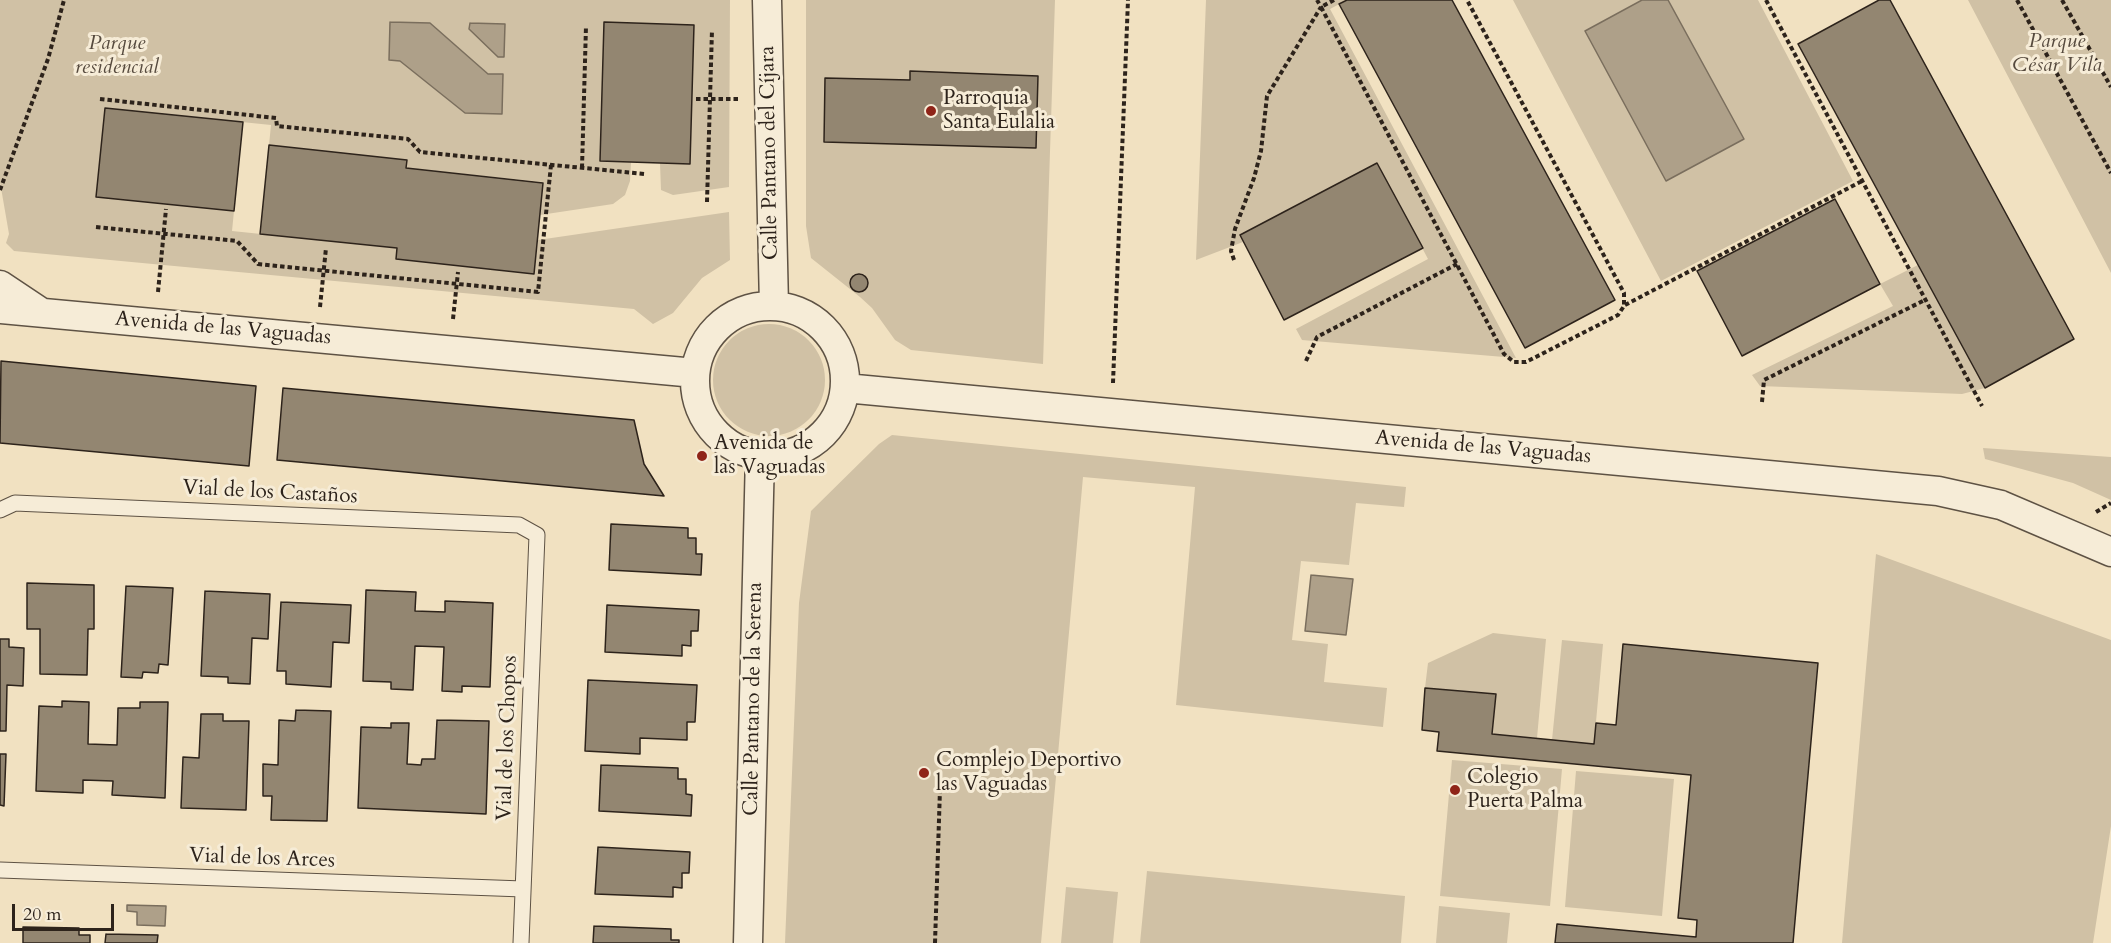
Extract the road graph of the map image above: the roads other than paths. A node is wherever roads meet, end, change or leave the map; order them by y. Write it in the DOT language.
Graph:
graph roads {
  1 [pos="767,0"];
  2 [pos="0,285"];
  3 [pos="774,306"];
  4 [pos="0,309"];
  5 [pos="39,311"];
  6 [pos="695,373"];
  7 [pos="845,388"];
  8 [pos="760,455"];
  9 [pos="0,510"];
  10 [pos="537,535"];
  11 [pos="2111,552"];
  12 [pos="0,870"];
  13 [pos="523,889"];
  14 [pos="521,943"];
  15 [pos="748,943"];
  1 -- 3 [label="street, Calle Pantano del Cíjara"];
  2 -- 5 [label="street, Avenida de las Vaguadas"];
  3 -- 6 [label="street"];
  3 -- 7 [label="street"];
  4 -- 5 [label="street, Avenida de las Vaguadas"];
  5 -- 6 [label="street, Avenida de las Vaguadas"];
  6 -- 8 [label="street"];
  7 -- 8 [label="street"];
  7 -- 11 [label="street, Avenida de las Vaguadas"];
  8 -- 15 [label="street, Calle Pantano de la Serena"];
  9 -- 10 [label="lane, Vial de los Castaños"];
  10 -- 13 [label="lane, Vial de los Chopos"];
  12 -- 13 [label="lane, Vial de los Arces"];
  13 -- 14 [label="lane, Vial de los Chopos"];
}
